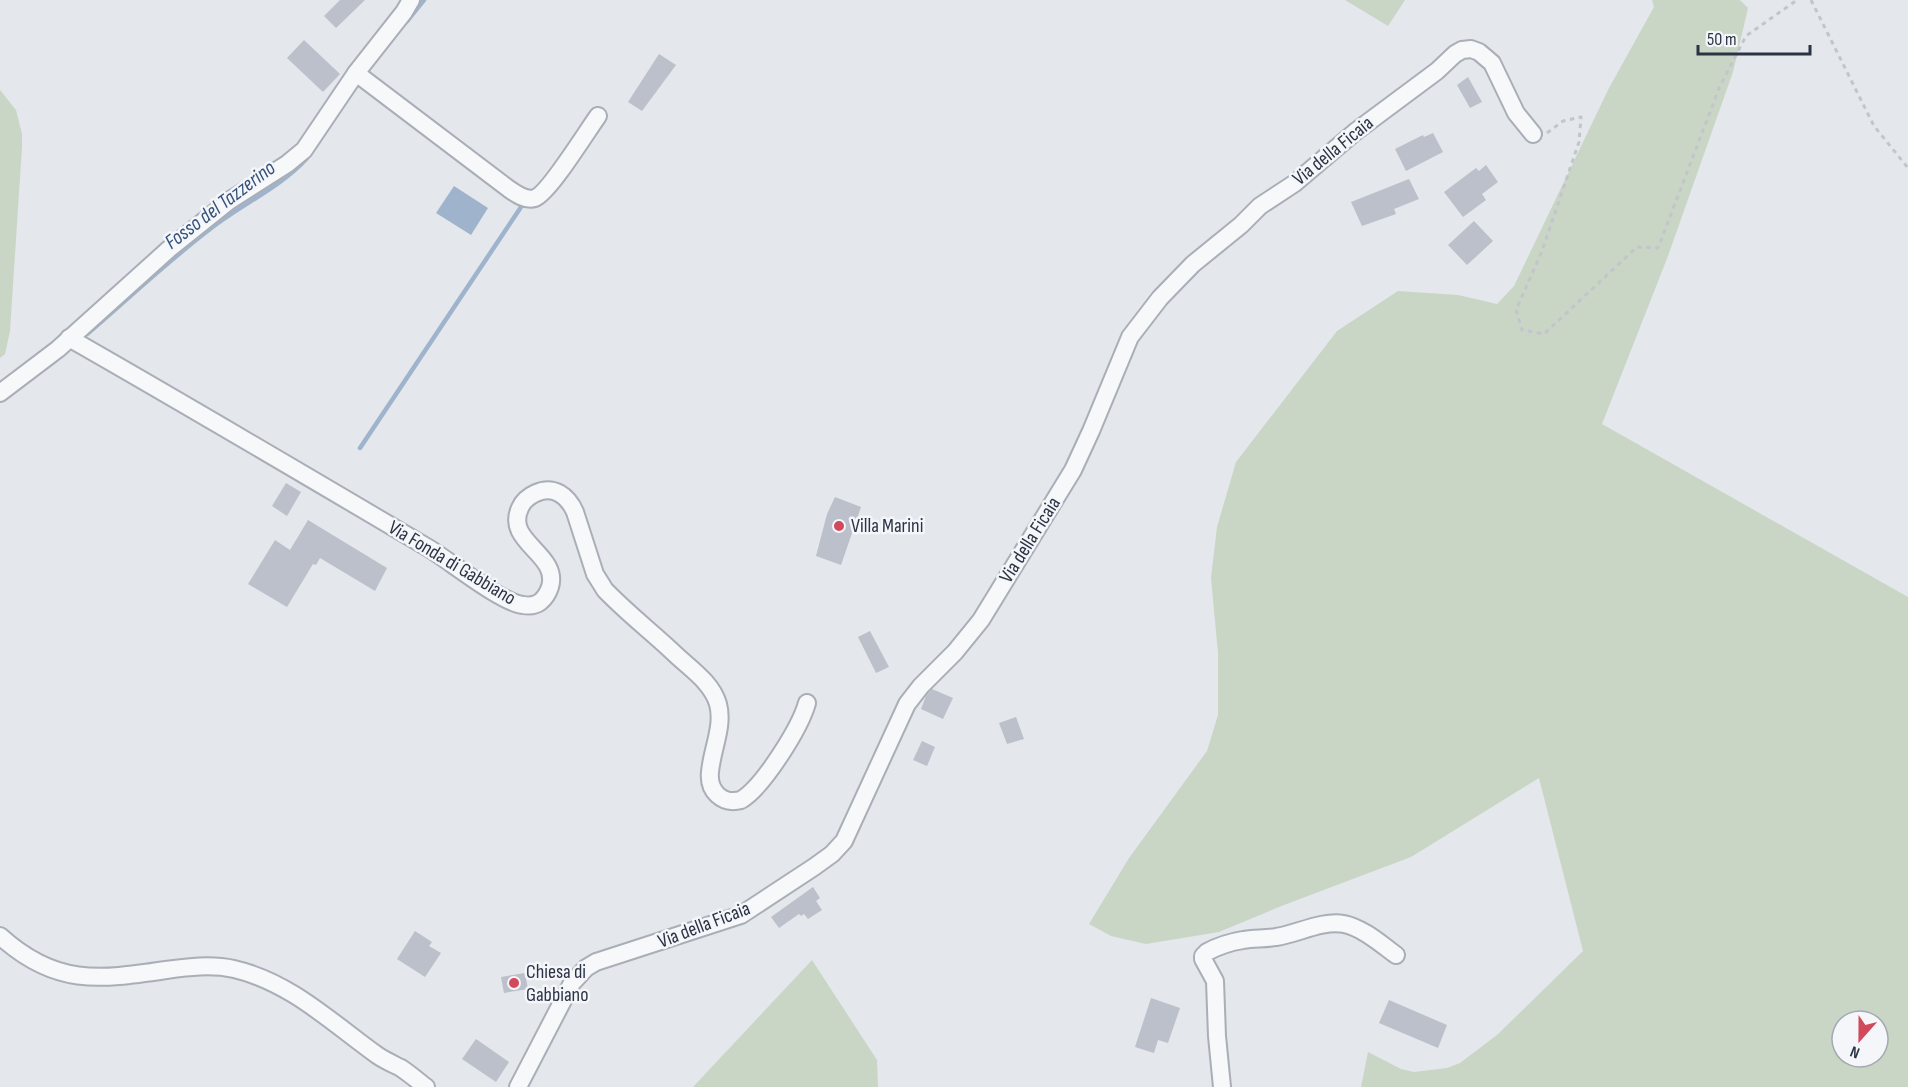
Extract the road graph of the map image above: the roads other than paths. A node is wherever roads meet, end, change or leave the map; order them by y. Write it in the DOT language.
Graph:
graph roads {
  1 [pos="411,0"];
  2 [pos="356,73"];
  3 [pos="598,116"];
  4 [pos="1533,134"];
  5 [pos="69,338"];
  6 [pos="0,393"];
  7 [pos="807,703"];
  8 [pos="0,936"];
  9 [pos="1396,955"];
  10 [pos="426,1087"];
  11 [pos="518,1087"];
  12 [pos="1222,1087"];
  1 -- 2 [label="street"];
  2 -- 3 [label="street"];
  2 -- 5 [label="street"];
  4 -- 11 [label="street, Via della Ficaia"];
  5 -- 6 [label="street"];
  5 -- 7 [label="street, Via Fonda di Gabbiano"];
  8 -- 10 [label="street"];
  9 -- 12 [label="street"];
}
